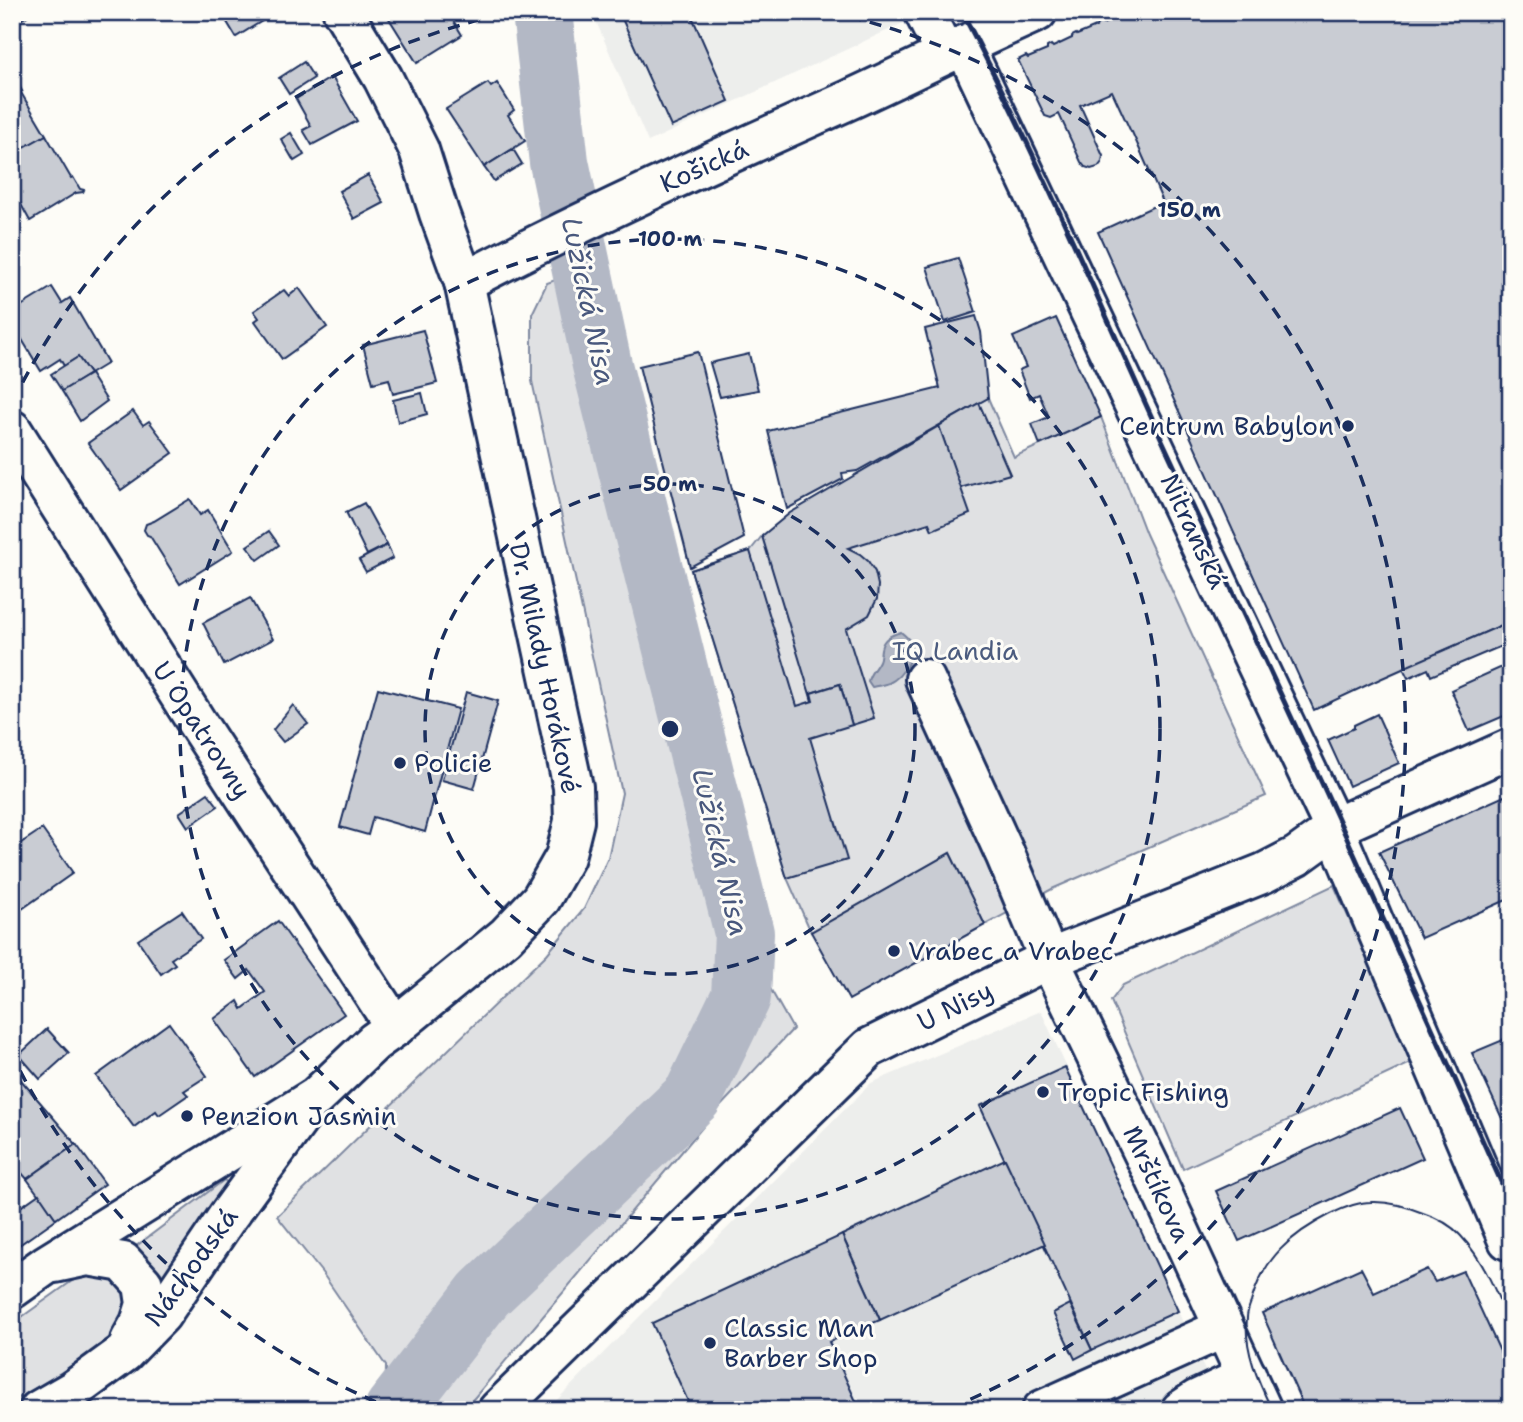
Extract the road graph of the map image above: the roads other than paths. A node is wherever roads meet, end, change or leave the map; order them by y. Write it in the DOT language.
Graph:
graph roads {
  1 [pos="343,12"];
  2 [pos="924,12"];
  3 [pos="1037,12"];
  4 [pos="955,50"];
  5 [pos="464,282"];
  6 [pos="12,430"];
  7 [pos="925,679"];
  8 [pos="1511,748"];
  9 [pos="1334,828"];
  10 [pos="1049,959"];
  11 [pos="394,1027"];
  12 [pos="316,1097"];
  13 [pos="1497,1177"];
  14 [pos="1508,1240"];
  15 [pos="46,1265"];
  16 [pos="12,1289"];
  17 [pos="1224,1328"];
  18 [pos="124,1353"];
  19 [pos="1254,1393"];
  20 [pos="39,1410"];
  21 [pos="498,1410"];
  22 [pos="1042,1410"];
  23 [pos="1181,1410"];
  1 -- 5 [label="street, Dr. Milady Horákové"];
  2 -- 4 [label="street"];
  3 -- 4 [label="street, Košická"];
  4 -- 5 [label="street, Košická"];
  4 -- 9 [label="street, Nitranská"];
  5 -- 11 [label="street, Dr. Milady Horákové"];
  6 -- 11 [label="street, U Opatrovny"];
  7 -- 10 [label="street, Mrštíkova"];
  8 -- 9 [label="street, U Nisy"];
  9 -- 10 [label="street, U Nisy"];
  9 -- 13 [label="street, Nitranská"];
  10 -- 17 [label="street, Mrštíkova"];
  10 -- 21 [label="street, U Nisy"];
  11 -- 12 [label="street, Dr. Milady Horákové"];
  12 -- 15 [label="street, Dr. Milady Horákové"];
  12 -- 18 [label="street, Náchodská"];
  13 -- 14 [label="street, Nitranská"];
  15 -- 16 [label="street, Dr. Milady Horákové"];
  15 -- 18 [label="street"];
  17 -- 19 [label="street, Mrštíkova"];
  17 -- 22 [label="street"];
  18 -- 20 [label="street, Náchodská"];
  19 -- 23 [label="street"];
}
